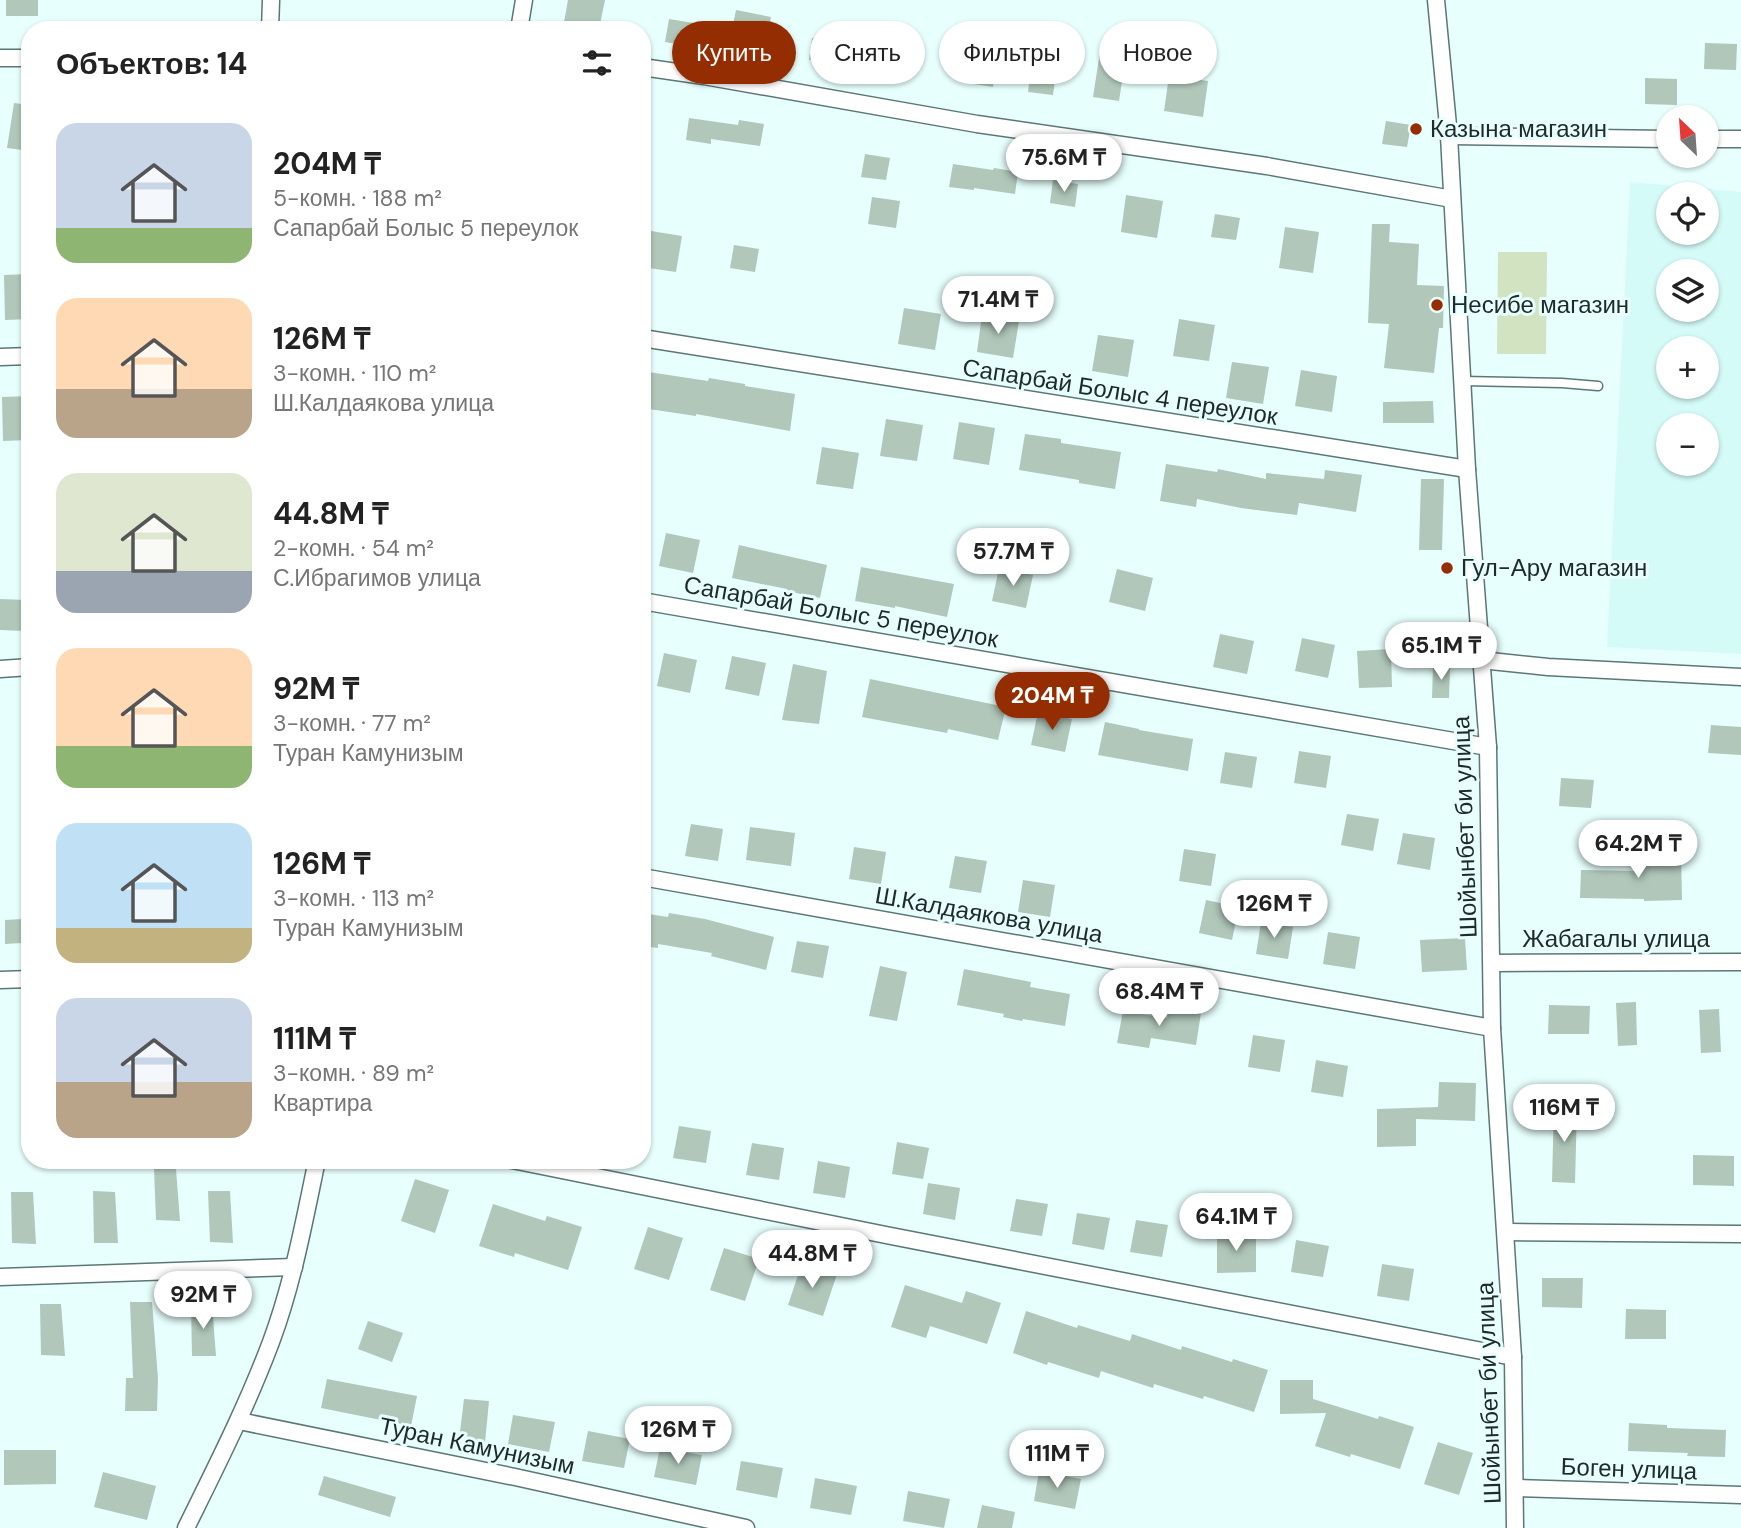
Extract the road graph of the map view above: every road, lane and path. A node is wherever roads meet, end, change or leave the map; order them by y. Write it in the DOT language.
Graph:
graph roads {
  1 [pos="271,0"];
  2 [pos="524,0"];
  3 [pos="1436,0"];
  4 [pos="270,21"];
  5 [pos="520,21"];
  6 [pos="0,58"];
  7 [pos="21,58"];
  8 [pos="651,68"];
  9 [pos="1449,136"];
  10 [pos="1656,139"];
  11 [pos="1719,139"];
  12 [pos="1741,139"];
  13 [pos="1452,199"];
  14 [pos="651,339"];
  15 [pos="21,356"];
  16 [pos="0,357"];
  17 [pos="1462,381"];
  18 [pos="1598,386"];
  19 [pos="1467,469"];
  20 [pos="651,603"];
  21 [pos="1481,660"];
  22 [pos="21,668"];
  23 [pos="0,669"];
  24 [pos="1741,677"];
  25 [pos="1488,747"];
  26 [pos="651,879"];
  27 [pos="1741,961"];
  28 [pos="1492,962"];
  29 [pos="21,979"];
  30 [pos="0,980"];
  31 [pos="1492,1028"];
  32 [pos="315,1169"];
  33 [pos="557,1169"];
  34 [pos="1506,1232"];
  35 [pos="1741,1234"];
  36 [pos="294,1267"];
  37 [pos="0,1277"];
  38 [pos="1513,1357"];
  39 [pos="239,1421"];
  40 [pos="1515,1488"];
  41 [pos="1741,1495"];
  42 [pos="186,1528"];
  43 [pos="746,1528"];
  44 [pos="1515,1528"];
  1 -- 4 [label="street"];
  2 -- 5 [label="street"];
  3 -- 9 [label="street, Шойынбет би улица"];
  6 -- 7 [label="street"];
  8 -- 13 [label="street"];
  9 -- 10 [label="street"];
  9 -- 13 [label="street, Шойынбет би улица"];
  11 -- 12 [label="street"];
  13 -- 17 [label="street, Шойынбет би улица"];
  14 -- 19 [label="street, Сапарбай Болыс 4 переулок"];
  15 -- 16 [label="street"];
  17 -- 18 [label="lane"];
  17 -- 19 [label="street, Шойынбет би улица"];
  19 -- 21 [label="street, Шойынбет би улица"];
  20 -- 25 [label="street, Сапарбай Болыс 5 переулок"];
  21 -- 24 [label="street"];
  21 -- 25 [label="street, Шойынбет би улица"];
  22 -- 23 [label="street"];
  25 -- 28 [label="street, Шойынбет би улица"];
  26 -- 31 [label="street, Ш.Калдаякова улица"];
  27 -- 28 [label="street, Жабагалы улица"];
  28 -- 31 [label="street, Шойынбет би улица"];
  29 -- 30 [label="street"];
  31 -- 34 [label="street, Шойынбет би улица"];
  32 -- 36 [label="street"];
  33 -- 38 [label="street"];
  34 -- 35 [label="street"];
  34 -- 38 [label="street, Шойынбет би улица"];
  36 -- 37 [label="street"];
  36 -- 39 [label="street"];
  38 -- 40 [label="street, Шойынбет би улица"];
  39 -- 42 [label="street"];
  39 -- 43 [label="street, Туран Камунизым"];
  40 -- 41 [label="street, Боген улица"];
  40 -- 44 [label="street, Шойынбет би улица"];
}
